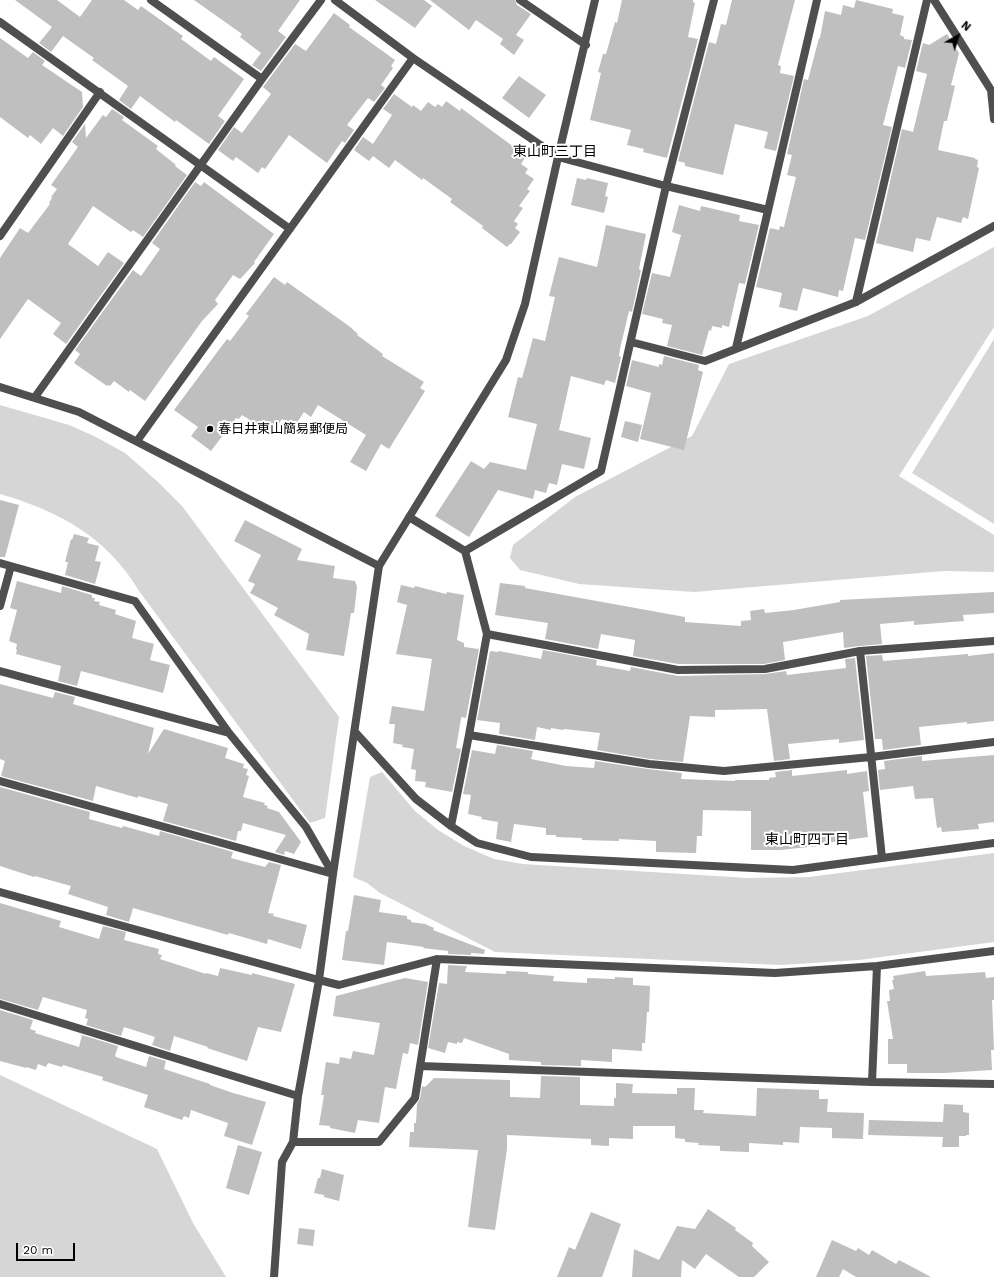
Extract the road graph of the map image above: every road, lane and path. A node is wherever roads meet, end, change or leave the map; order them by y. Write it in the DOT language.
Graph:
graph roads {
  1 [pos="151,0"];
  2 [pos="321,0"];
  3 [pos="335,0"];
  4 [pos="520,0"];
  5 [pos="595,0"];
  6 [pos="714,0"];
  7 [pos="817,0"];
  8 [pos="927,0"];
  9 [pos="934,0"];
  10 [pos="0,22"];
  11 [pos="586,45"];
  12 [pos="413,58"];
  13 [pos="262,79"];
  14 [pos="100,92"];
  15 [pos="994,119"];
  16 [pos="558,158"];
  17 [pos="201,165"];
  18 [pos="666,186"];
  19 [pos="768,210"];
  20 [pos="994,226"];
  21 [pos="290,229"];
  22 [pos="0,236"];
  23 [pos="856,302"];
  24 [pos="631,342"];
  25 [pos="736,348"];
  26 [pos="0,387"];
  27 [pos="35,397"];
  28 [pos="137,441"];
  29 [pos="409,517"];
  30 [pos="465,551"];
  31 [pos="0,563"];
  32 [pos="11,566"];
  33 [pos="379,566"];
  34 [pos="0,606"];
  35 [pos="487,634"];
  36 [pos="994,641"];
  37 [pos="860,652"];
  38 [pos="0,671"];
  39 [pos="355,732"];
  40 [pos="229,733"];
  41 [pos="469,735"];
  42 [pos="994,742"];
  43 [pos="871,756"];
  44 [pos="0,781"];
  45 [pos="451,826"];
  46 [pos="994,843"];
  47 [pos="882,858"];
  48 [pos="333,874"];
  49 [pos="0,892"];
  50 [pos="994,951"];
  51 [pos="437,959"];
  52 [pos="877,966"];
  53 [pos="319,980"];
  54 [pos="0,1004"];
  55 [pos="420,1066"];
  56 [pos="872,1082"];
  57 [pos="994,1084"];
  58 [pos="298,1096"];
  59 [pos="293,1142"];
  60 [pos="274,1277"];
  1 -- 13 [label="street"];
  2 -- 13 [label="street"];
  3 -- 12 [label="street"];
  4 -- 11 [label="street"];
  5 -- 11 [label="street"];
  6 -- 18 [label="street"];
  7 -- 19 [label="street"];
  8 -- 23 [label="street"];
  9 -- 15 [label="street"];
  10 -- 14 [label="street"];
  11 -- 16 [label="street"];
  12 -- 16 [label="street"];
  12 -- 21 [label="street"];
  13 -- 17 [label="street"];
  14 -- 17 [label="street"];
  14 -- 22 [label="street"];
  16 -- 18 [label="street"];
  16 -- 29 [label="street"];
  17 -- 21 [label="street"];
  17 -- 27 [label="street"];
  18 -- 19 [label="street"];
  18 -- 24 [label="street"];
  19 -- 25 [label="street"];
  20 -- 23 [label="street"];
  21 -- 28 [label="street"];
  23 -- 25 [label="street"];
  24 -- 25 [label="street"];
  24 -- 30 [label="street"];
  26 -- 27 [label="street"];
  27 -- 28 [label="street"];
  28 -- 33 [label="street"];
  29 -- 30 [label="street"];
  29 -- 33 [label="street"];
  30 -- 35 [label="street"];
  31 -- 32 [label="street"];
  32 -- 34 [label="street"];
  32 -- 40 [label="street"];
  33 -- 39 [label="street"];
  35 -- 37 [label="street"];
  35 -- 41 [label="street"];
  36 -- 37 [label="street"];
  37 -- 43 [label="street"];
  38 -- 40 [label="street"];
  39 -- 45 [label="street"];
  39 -- 48 [label="street"];
  40 -- 48 [label="street"];
  41 -- 43 [label="street"];
  41 -- 45 [label="street"];
  42 -- 43 [label="street"];
  43 -- 47 [label="street"];
  44 -- 48 [label="street"];
  45 -- 47 [label="street"];
  46 -- 47 [label="street"];
  48 -- 53 [label="street"];
  49 -- 53 [label="street"];
  50 -- 52 [label="street"];
  51 -- 52 [label="street"];
  51 -- 53 [label="street"];
  51 -- 55 [label="street"];
  52 -- 56 [label="street"];
  53 -- 58 [label="street"];
  54 -- 58 [label="street"];
  55 -- 56 [label="street"];
  55 -- 59 [label="street"];
  56 -- 57 [label="street"];
  58 -- 59 [label="street"];
  59 -- 60 [label="street"];
}
